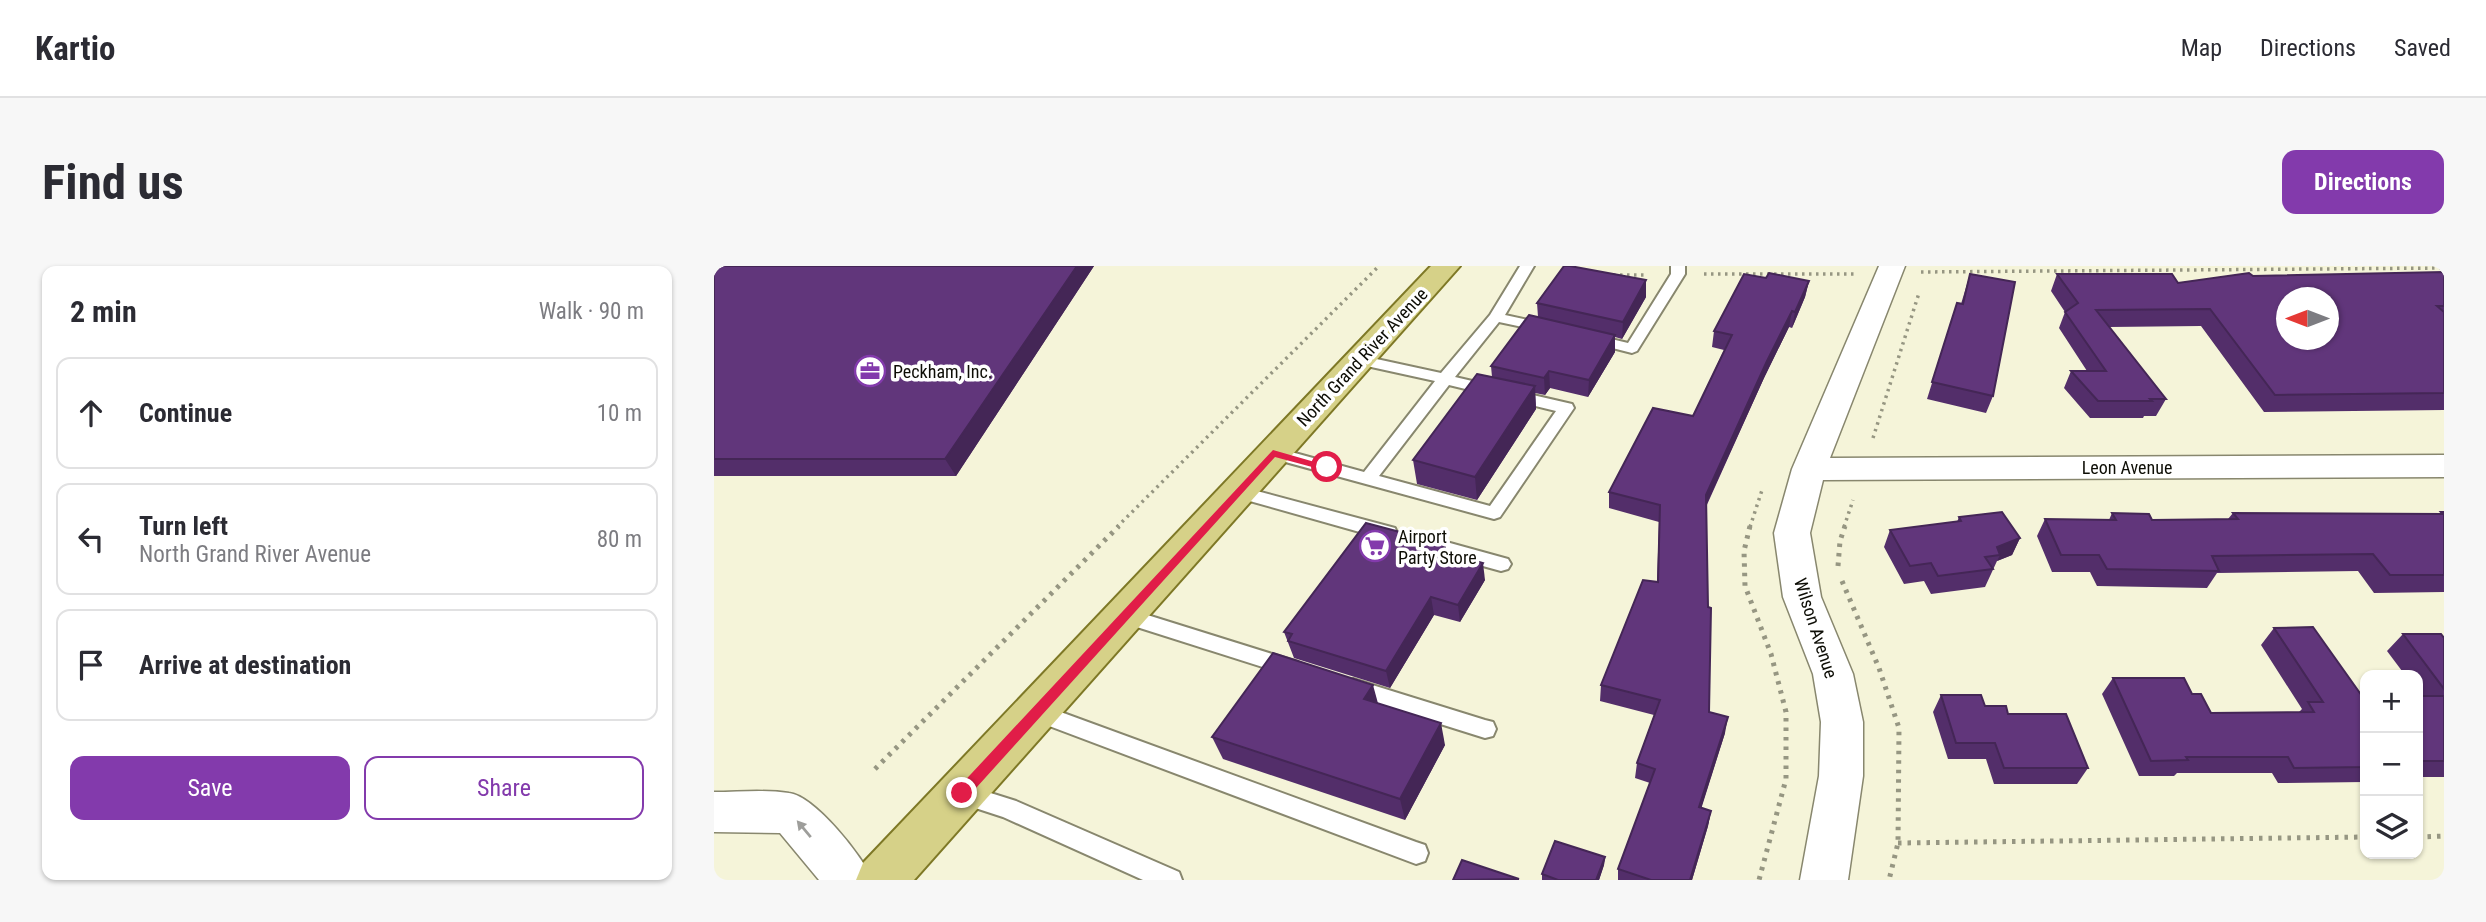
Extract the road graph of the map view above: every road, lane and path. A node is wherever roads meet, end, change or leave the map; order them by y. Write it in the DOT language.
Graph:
graph roads {
  1 [pos="1379,266"];
  2 [pos="1446,266"];
  3 [pos="1527,266"];
  4 [pos="1928,266"];
  5 [pos="2444,268"];
  6 [pos="1678,270"];
  7 [pos="1902,270"];
  8 [pos="1612,275"];
  9 [pos="1496,317"];
  10 [pos="1358,360"];
  11 [pos="1445,379"];
  12 [pos="1273,453"];
  13 [pos="2444,466"];
  14 [pos="1809,468"];
  15 [pos="1863,468"];
  16 [pos="1368,479"];
  17 [pos="1238,492"];
  18 [pos="1501,564"];
  19 [pos="1125,616"];
  20 [pos="1036,712"];
  21 [pos="1485,729"];
  22 [pos="875,769"];
  23 [pos="962,793"];
  24 [pos="714,812"];
  25 [pos="2444,836"];
  26 [pos="2360,837"];
  27 [pos="2423,837"];
  28 [pos="1898,843"];
  29 [pos="1416,853"];
  30 [pos="849,880"];
  31 [pos="881,880"];
  32 [pos="1170,880"];
  33 [pos="1825,880"];
  34 [pos="1889,880"];
  1 -- 22 [label="path"];
  2 -- 10 [label="main road, North Grand River Avenue"];
  3 -- 9 [label="lane"];
  4 -- 7 [label="path"];
  5 -- 7 [label="path"];
  6 -- 7 [label="path"];
  6 -- 8 [label="path"];
  6 -- 9 [label="lane"];
  7 -- 14 [label="street, Wilson Avenue"];
  7 -- 15 [label="path"];
  9 -- 11 [label="lane"];
  10 -- 11 [label="lane"];
  10 -- 12 [label="main road, North Grand River Avenue"];
  11 -- 16 [label="lane"];
  11 -- 16 [label="lane"];
  12 -- 16 [label="lane"];
  12 -- 17 [label="main road, North Grand River Avenue"];
  13 -- 15 [label="street, Leon Avenue"];
  14 -- 15 [label="street, Leon Avenue"];
  14 -- 33 [label="street, Wilson Avenue"];
  15 -- 28 [label="path"];
  17 -- 18 [label="lane"];
  17 -- 19 [label="main road, North Grand River Avenue"];
  19 -- 20 [label="main road, North Grand River Avenue"];
  19 -- 21 [label="lane"];
  20 -- 23 [label="main road, North Grand River Avenue"];
  20 -- 29 [label="lane"];
  23 -- 31 [label="main road, North Grand River Avenue"];
  23 -- 32 [label="lane"];
  30 -- 24 [label="street, one-way"];
  25 -- 27 [label="path"];
  26 -- 28 [label="path"];
  28 -- 34 [label="path"];
}
